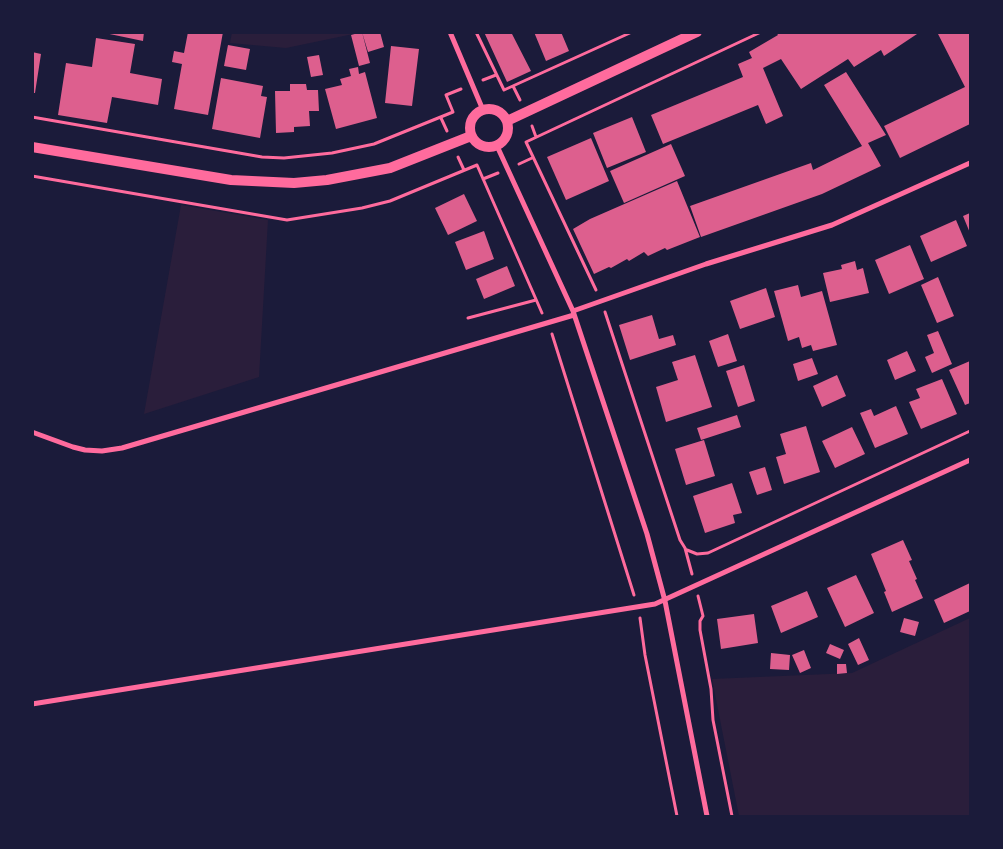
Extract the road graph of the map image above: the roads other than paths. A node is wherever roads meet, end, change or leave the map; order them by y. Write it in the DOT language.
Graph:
graph roads {
  1 [pos="450,32"];
  2 [pos="697,32"];
  3 [pos="482,110"];
  4 [pos="507,121"];
  5 [pos="472,136"];
  6 [pos="497,146"];
  7 [pos="32,147"];
  8 [pos="970,163"];
  9 [pos="573,313"];
  10 [pos="32,432"];
  11 [pos="970,460"];
  12 [pos="665,601"];
  13 [pos="32,704"];
  14 [pos="707,816"];
  1 -- 3 [label="street"];
  2 -- 4 [label="main road"];
  3 -- 4 [label="main road"];
  3 -- 5 [label="main road"];
  4 -- 6 [label="main road"];
  5 -- 6 [label="main road"];
  5 -- 7 [label="main road"];
  6 -- 9 [label="street"];
  8 -- 9 [label="street"];
  9 -- 10 [label="street"];
  9 -- 12 [label="street"];
  11 -- 12 [label="street"];
  12 -- 13 [label="street"];
  12 -- 14 [label="street"];
}
